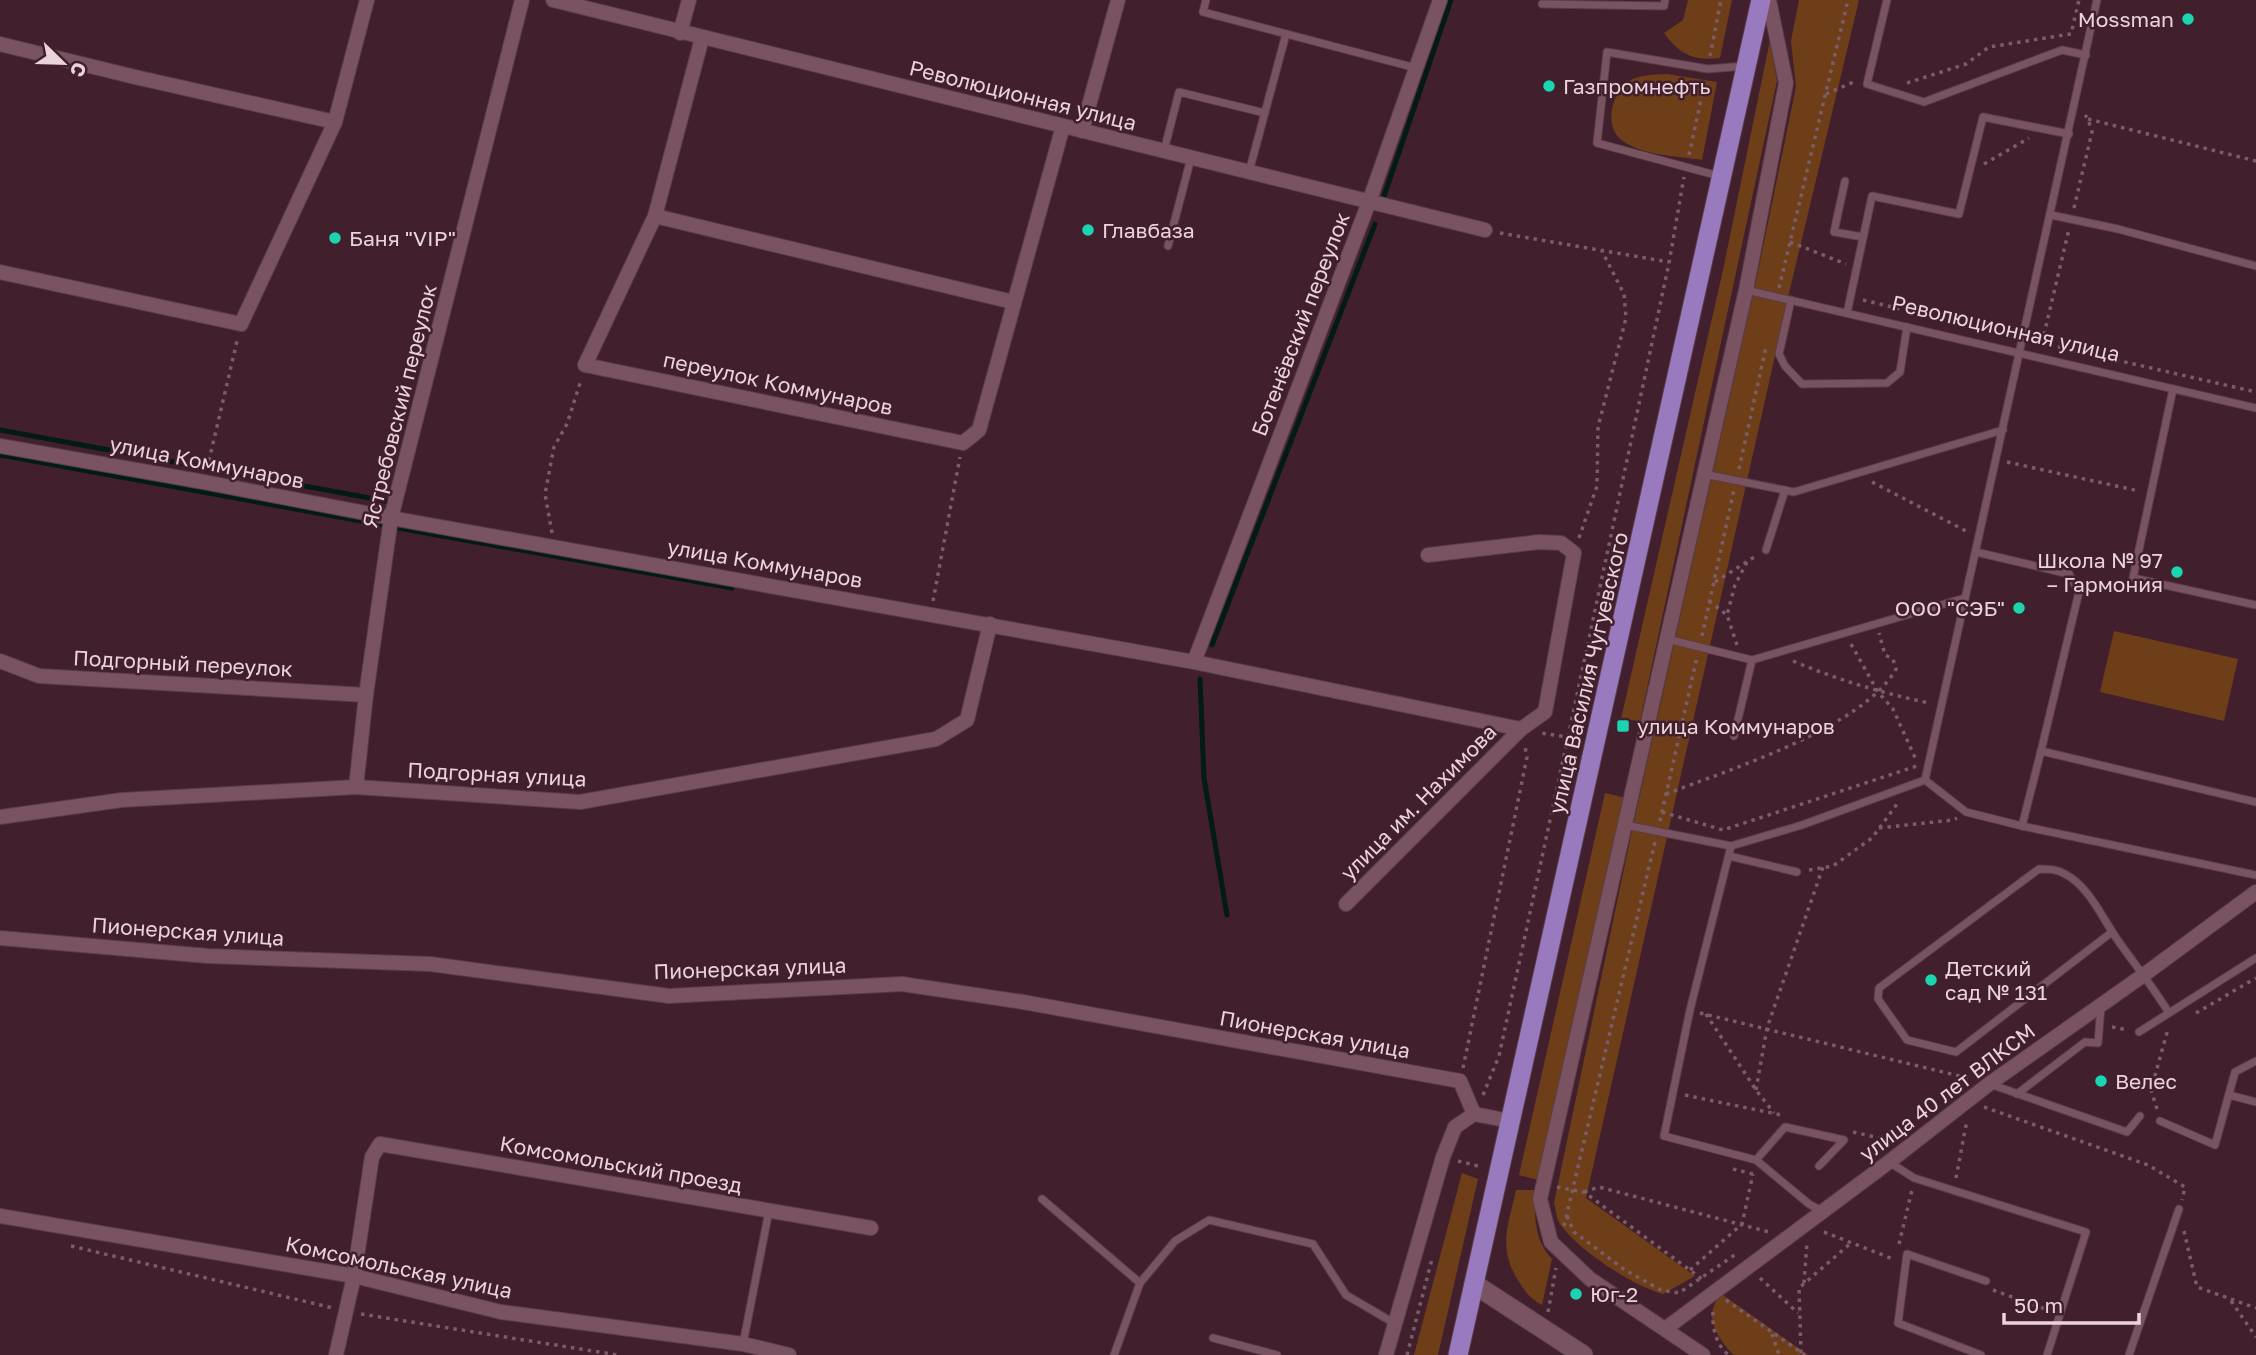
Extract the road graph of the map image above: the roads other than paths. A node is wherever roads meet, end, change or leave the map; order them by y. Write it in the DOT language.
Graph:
graph roads {
  1 [pos="367,0"];
  2 [pos="522,0"];
  3 [pos="552,0"];
  4 [pos="689,0"];
  5 [pos="1118,0"];
  6 [pos="1206,0"];
  7 [pos="1440,0"];
  8 [pos="1665,0"];
  9 [pos="1761,0"];
  10 [pos="1769,0"];
  11 [pos="1887,0"];
  12 [pos="2097,0"];
  13 [pos="1542,4"];
  14 [pos="680,33"];
  15 [pos="1286,34"];
  16 [pos="702,38"];
  17 [pos="0,44"];
  18 [pos="2085,58"];
  19 [pos="1748,65"];
  20 [pos="1416,68"];
  21 [pos="1265,113"];
  22 [pos="335,122"];
  23 [pos="1063,126"];
  24 [pos="1082,131"];
  25 [pos="2068,134"];
  26 [pos="1164,151"];
  27 [pos="1191,158"];
  28 [pos="1249,173"];
  29 [pos="1723,177"];
  30 [pos="1845,181"];
  31 [pos="1368,202"];
  32 [pos="2050,215"];
  33 [pos="655,216"];
  34 [pos="1485,230"];
  35 [pos="1863,237"];
  36 [pos="1168,246"];
  37 [pos="2256,266"];
  38 [pos="0,272"];
  39 [pos="1746,290"];
  40 [pos="1791,300"];
  41 [pos="1013,302"];
  42 [pos="1847,313"];
  43 [pos="1907,327"];
  44 [pos="2020,353"];
  45 [pos="2173,388"];
  46 [pos="2256,408"];
  47 [pos="2003,430"];
  48 [pos="0,446"];
  49 [pos="1704,474"];
  50 [pos="1785,490"];
  51 [pos="391,519"];
  52 [pos="1766,550"];
  53 [pos="1976,552"];
  54 [pos="1428,555"];
  55 [pos="1965,598"];
  56 [pos="2256,605"];
  57 [pos="990,624"];
  58 [pos="1667,639"];
  59 [pos="1752,660"];
  60 [pos="0,661"];
  61 [pos="1194,662"];
  62 [pos="366,695"];
  63 [pos="1521,729"];
  64 [pos="1734,736"];
  65 [pos="2041,751"];
  66 [pos="1925,780"];
  67 [pos="356,787"];
  68 [pos="2256,803"];
  69 [pos="0,817"];
  70 [pos="1625,825"];
  71 [pos="2022,826"];
  72 [pos="1731,846"];
  73 [pos="1729,856"];
  74 [pos="1797,872"];
  75 [pos="2256,875"];
  76 [pos="2256,892"];
  77 [pos="1346,904"];
  78 [pos="2112,932"];
  79 [pos="0,938"];
  80 [pos="2256,958"];
  81 [pos="2145,974"];
  82 [pos="2101,1005"];
  83 [pos="2169,1013"];
  84 [pos="2139,1032"];
  85 [pos="2256,1061"];
  86 [pos="1989,1084"];
  87 [pos="2017,1094"];
  88 [pos="2229,1095"];
  89 [pos="2256,1102"];
  90 [pos="1474,1114"];
  91 [pos="2140,1116"];
  92 [pos="1510,1121"];
  93 [pos="2160,1121"];
  94 [pos="1886,1156"];
  95 [pos="1756,1160"];
  96 [pos="1819,1166"];
  97 [pos="1042,1199"];
  98 [pos="2179,1209"];
  99 [pos="769,1211"];
  100 [pos="1822,1211"];
  101 [pos="0,1216"];
  102 [pos="871,1228"];
  103 [pos="354,1276"];
  104 [pos="1986,1281"];
  105 [pos="1140,1283"];
  106 [pos="1474,1284"];
  107 [pos="1394,1322"];
  108 [pos="1665,1329"];
  109 [pos="1213,1338"];
  110 [pos="743,1344"];
  111 [pos="336,1355"];
  112 [pos="789,1355"];
  113 [pos="1115,1355"];
  114 [pos="1277,1355"];
  115 [pos="1386,1355"];
  116 [pos="1458,1355"];
  117 [pos="1583,1355"];
  118 [pos="1703,1355"];
  119 [pos="1980,1355"];
  120 [pos="2047,1355"];
  121 [pos="2130,1355"];
  1 -- 22 [label="street"];
  2 -- 51 [label="street, Ястребовский переулок"];
  3 -- 14 [label="street, Революционная улица"];
  4 -- 14 [label="street"];
  5 -- 24 [label="street"];
  6 -- 15 [label="lane"];
  7 -- 20 [label="street, Ботенёвский переулок"];
  8 -- 13 [label="lane"];
  9 -- 19 [label="main road, улица Василия Чугуевского"];
  10 -- 39 [label="street"];
  11 -- 18 [label="lane"];
  12 -- 18 [label="lane"];
  14 -- 16 [label="street, Революционная улица"];
  15 -- 20 [label="lane"];
  15 -- 21 [label="lane"];
  16 -- 23 [label="street, Революционная улица"];
  16 -- 33 [label="street"];
  17 -- 22 [label="street"];
  18 -- 25 [label="lane"];
  19 -- 29 [label="main road, улица Василия Чугуевского"];
  19 -- 29 [label="lane"];
  20 -- 31 [label="street, Ботенёвский переулок"];
  21 -- 26 [label="lane"];
  21 -- 28 [label="lane"];
  22 -- 38 [label="street"];
  23 -- 24 [label="street, Революционная улица"];
  23 -- 41 [label="street"];
  24 -- 26 [label="street, Революционная улица"];
  25 -- 32 [label="lane"];
  25 -- 35 [label="lane"];
  26 -- 27 [label="street, Революционная улица"];
  27 -- 28 [label="street, Революционная улица"];
  27 -- 36 [label="lane"];
  28 -- 31 [label="street, Революционная улица"];
  29 -- 92 [label="main road, улица Василия Чугуевского"];
  30 -- 35 [label="lane"];
  31 -- 34 [label="street, Революционная улица"];
  31 -- 61 [label="street, Ботенёвский переулок"];
  32 -- 37 [label="lane"];
  32 -- 44 [label="lane"];
  33 -- 41 [label="street"];
  33 -- 41 [label="street, переулок Коммунаров"];
  35 -- 42 [label="lane"];
  39 -- 40 [label="lane, Революционная улица"];
  39 -- 49 [label="street"];
  40 -- 42 [label="lane, Революционная улица"];
  40 -- 43 [label="lane"];
  42 -- 43 [label="lane, Революционная улица"];
  43 -- 44 [label="lane, Революционная улица"];
  44 -- 45 [label="lane, Революционная улица"];
  44 -- 47 [label="lane"];
  45 -- 46 [label="lane, Революционная улица"];
  45 -- 56 [label="lane"];
  47 -- 50 [label="lane"];
  47 -- 53 [label="lane"];
  48 -- 51 [label="street, улица Коммунаров"];
  49 -- 50 [label="lane"];
  49 -- 58 [label="street"];
  50 -- 52 [label="lane"];
  51 -- 57 [label="street, улица Коммунаров"];
  51 -- 62 [label="street, Ястребовский переулок"];
  53 -- 55 [label="lane"];
  53 -- 65 [label="lane"];
  54 -- 63 [label="street, улица им. Нахимова"];
  55 -- 59 [label="lane"];
  55 -- 66 [label="lane"];
  57 -- 61 [label="street, улица Коммунаров"];
  57 -- 67 [label="street, Подгорная улица"];
  58 -- 59 [label="lane"];
  58 -- 70 [label="street"];
  59 -- 64 [label="lane"];
  60 -- 62 [label="street, Подгорный переулок"];
  61 -- 63 [label="street, улица Коммунаров"];
  62 -- 67 [label="street, Ястребовский переулок"];
  63 -- 77 [label="street, улица им. Нахимова"];
  65 -- 68 [label="lane"];
  65 -- 71 [label="lane"];
  66 -- 71 [label="lane"];
  66 -- 72 [label="lane"];
  67 -- 69 [label="street, Подгорная улица"];
  70 -- 72 [label="lane"];
  70 -- 108 [label="street"];
  71 -- 75 [label="lane"];
  72 -- 73 [label="lane"];
  73 -- 74 [label="lane"];
  73 -- 95 [label="lane"];
  76 -- 81 [label="street, улица 40 лет ВЛКСМ"];
  78 -- 78 [label="lane"];
  78 -- 81 [label="lane"];
  79 -- 90 [label="street, Пионерская улица"];
  80 -- 83 [label="lane"];
  81 -- 82 [label="street, улица 40 лет ВЛКСМ"];
  81 -- 83 [label="lane"];
  82 -- 86 [label="street, улица 40 лет ВЛКСМ"];
  82 -- 87 [label="lane"];
  83 -- 84 [label="lane"];
  85 -- 88 [label="lane"];
  86 -- 87 [label="lane"];
  86 -- 94 [label="street, улица 40 лет ВЛКСМ"];
  87 -- 91 [label="lane"];
  88 -- 89 [label="lane"];
  88 -- 93 [label="lane"];
  90 -- 92 [label="street"];
  90 -- 107 [label="street"];
  92 -- 106 [label="main road, улица Василия Чугуевского"];
  94 -- 100 [label="street, улица 40 лет ВЛКСМ"];
  94 -- 120 [label="lane"];
  95 -- 96 [label="lane"];
  95 -- 100 [label="lane"];
  97 -- 105 [label="lane"];
  98 -- 121 [label="lane"];
  99 -- 102 [label="street, Комсомольский проезд"];
  99 -- 103 [label="street, Комсомольский проезд"];
  99 -- 110 [label="lane"];
  100 -- 108 [label="street, улица 40 лет ВЛКСМ"];
  101 -- 103 [label="street, Комсомольская улица"];
  103 -- 110 [label="street, Комсомольская улица"];
  103 -- 111 [label="street"];
  104 -- 119 [label="lane"];
  105 -- 107 [label="lane"];
  105 -- 113 [label="lane"];
  106 -- 116 [label="main road, улица Василия Чугуевского"];
  106 -- 117 [label="main road"];
  107 -- 115 [label="street"];
  108 -- 118 [label="street"];
  109 -- 114 [label="lane"];
  110 -- 112 [label="street, Комсомольская улица"];
}
